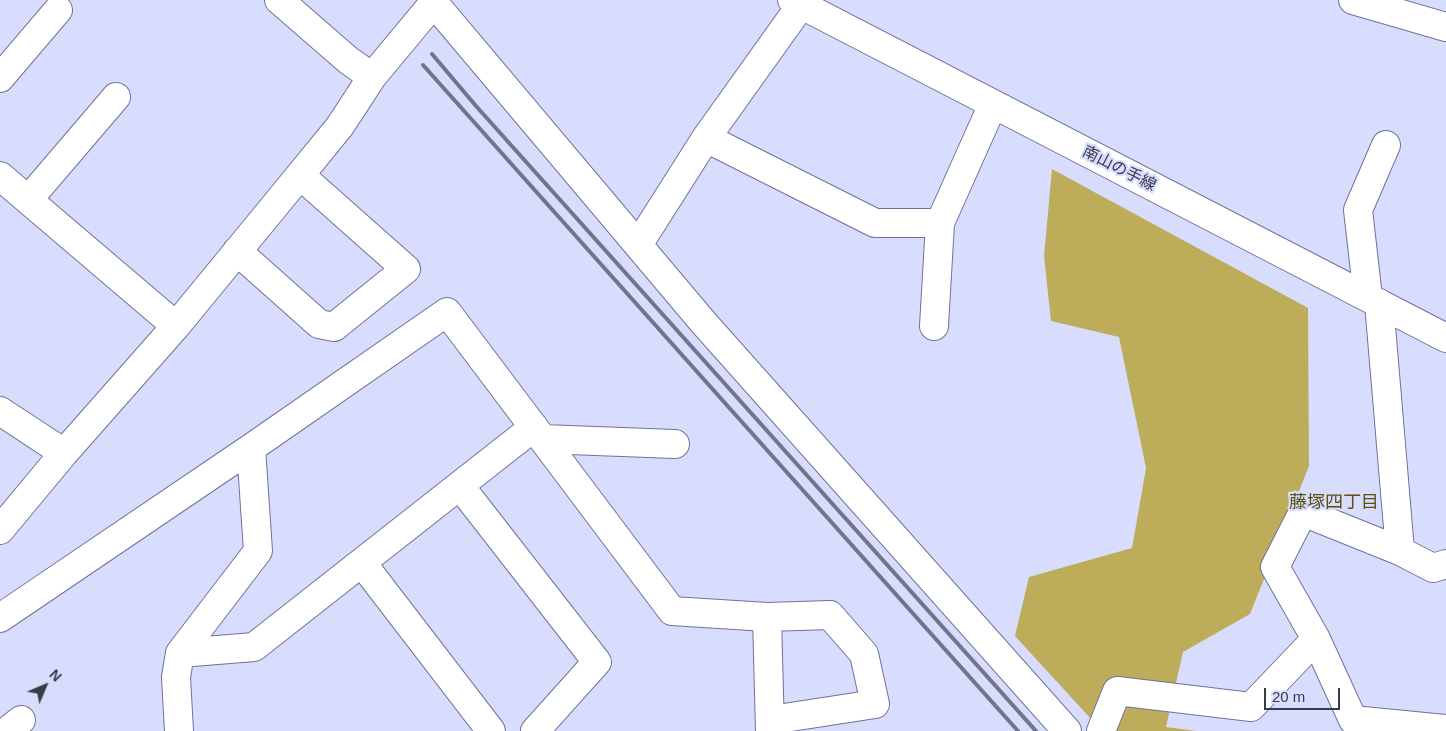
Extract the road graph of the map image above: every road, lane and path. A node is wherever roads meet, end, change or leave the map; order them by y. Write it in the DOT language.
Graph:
graph roads {
  1 [pos="279,0"];
  2 [pos="1354,0"];
  3 [pos="435,2"];
  4 [pos="796,2"];
  5 [pos="58,10"];
  6 [pos="1446,27"];
  7 [pos="372,77"];
  8 [pos="0,78"];
  9 [pos="116,97"];
  10 [pos="993,104"];
  11 [pos="706,138"];
  12 [pos="1386,146"];
  13 [pos="300,175"];
  14 [pos="0,176"];
  15 [pos="28,200"];
  16 [pos="940,223"];
  17 [pos="638,245"];
  18 [pos="237,251"];
  19 [pos="1374,300"];
  20 [pos="176,326"];
  21 [pos="934,326"];
  22 [pos="1446,338"];
  23 [pos="0,411"];
  24 [pos="539,433"];
  25 [pos="675,444"];
  26 [pos="251,448"];
  27 [pos="64,452"];
  28 [pos="460,486"];
  29 [pos="0,530"];
  30 [pos="1400,551"];
  31 [pos="362,563"];
  32 [pos="1446,564"];
  33 [pos="767,617"];
  34 [pos="0,618"];
  35 [pos="1316,639"];
  36 [pos="180,653"];
  37 [pos="771,726"];
  38 [pos="1446,729"];
  39 [pos="179,731"];
  40 [pos="491,731"];
  41 [pos="535,731"];
  42 [pos="1067,731"];
  43 [pos="1100,731"];
  1 -- 7 [label="street"];
  2 -- 6 [label="street"];
  3 -- 7 [label="street"];
  3 -- 17 [label="street"];
  4 -- 10 [label="street, 南山の手線"];
  4 -- 11 [label="street"];
  5 -- 8 [label="street"];
  7 -- 13 [label="street"];
  9 -- 15 [label="street"];
  10 -- 16 [label="street"];
  10 -- 19 [label="street, 南山の手線"];
  11 -- 16 [label="street"];
  11 -- 17 [label="street"];
  12 -- 19 [label="street"];
  13 -- 18 [label="street"];
  13 -- 18 [label="street"];
  14 -- 15 [label="street"];
  15 -- 20 [label="street"];
  16 -- 21 [label="street"];
  17 -- 42 [label="street"];
  18 -- 20 [label="street"];
  19 -- 22 [label="street, 南山の手線"];
  19 -- 30 [label="street"];
  20 -- 27 [label="street"];
  23 -- 27 [label="street"];
  24 -- 25 [label="street"];
  24 -- 26 [label="street"];
  24 -- 28 [label="street"];
  24 -- 33 [label="street"];
  26 -- 34 [label="street"];
  26 -- 36 [label="street"];
  27 -- 29 [label="street"];
  28 -- 31 [label="street"];
  28 -- 41 [label="street"];
  30 -- 32 [label="street"];
  30 -- 35 [label="street"];
  31 -- 36 [label="street"];
  31 -- 40 [label="street"];
  33 -- 37 [label="street"];
  33 -- 37 [label="street"];
  35 -- 38 [label="street"];
  35 -- 43 [label="street"];
  36 -- 39 [label="street"];
}
